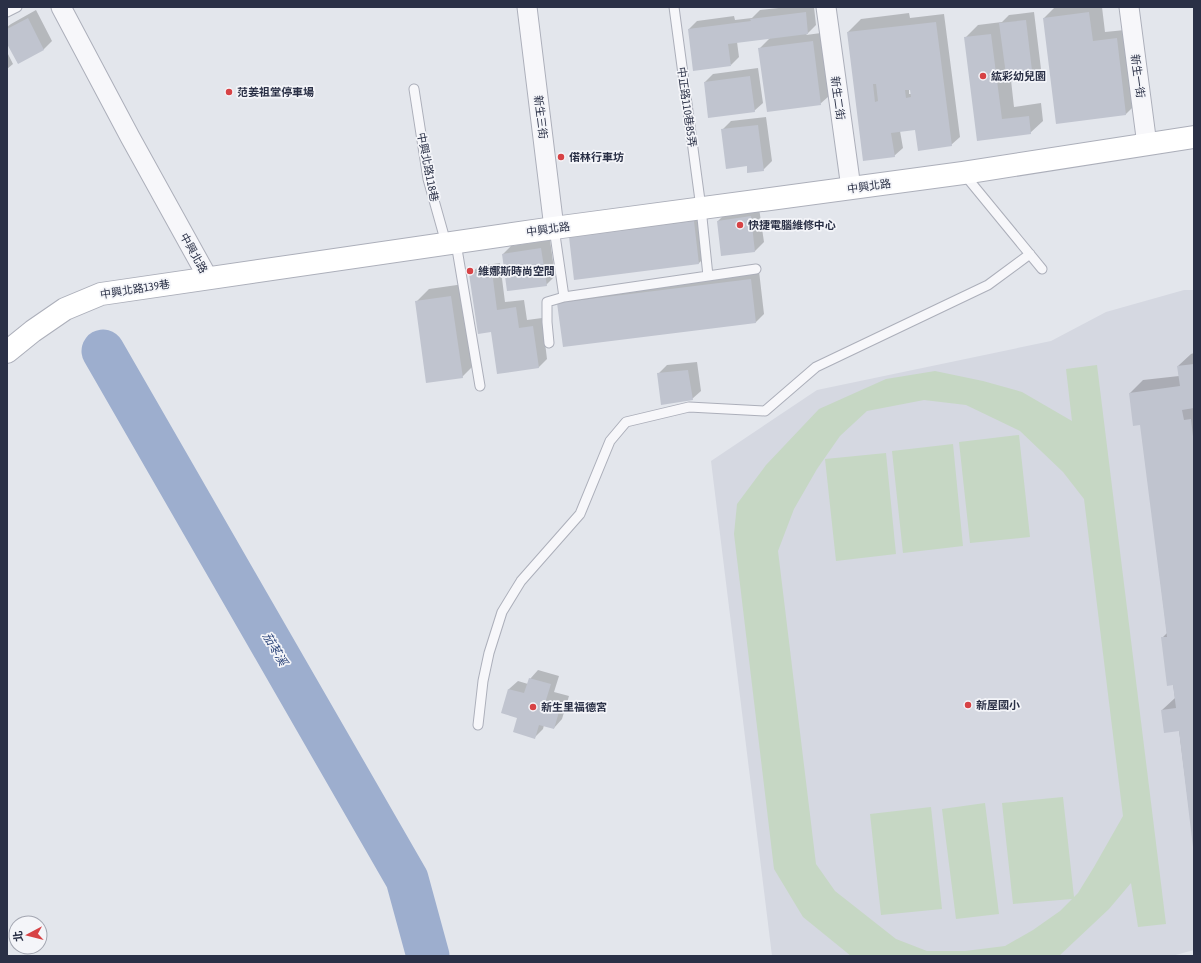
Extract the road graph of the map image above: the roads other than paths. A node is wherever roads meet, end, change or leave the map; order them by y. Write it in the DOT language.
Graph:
graph roads {
  1 [pos="17,7"];
  2 [pos="61,7"];
  3 [pos="527,7"];
  4 [pos="674,7"];
  5 [pos="826,7"];
  6 [pos="1129,7"];
  7 [pos="7,12"];
  8 [pos="414,89"];
  9 [pos="1194,137"];
  10 [pos="1147,145"];
  11 [pos="963,173"];
  12 [pos="851,188"];
  13 [pos="701,208"];
  14 [pos="554,228"];
  15 [pos="451,243"];
  16 [pos="1030,254"];
  17 [pos="756,269"];
  18 [pos="1042,269"];
  19 [pos="708,276"];
  20 [pos="208,278"];
  21 [pos="564,297"];
  22 [pos="549,343"];
  23 [pos="7,352"];
  24 [pos="480,386"];
  25 [pos="478,725"];
  1 -- 7 [label="lane"];
  2 -- 20 [label="street, 中興北路"];
  3 -- 14 [label="street, 新生三街"];
  4 -- 13 [label="lane, 中正路110巷85弄"];
  5 -- 12 [label="street, 新生二街"];
  6 -- 10 [label="street, 新生一街"];
  8 -- 15 [label="lane, 中興北路118巷"];
  9 -- 10 [label="street, 中興北路"];
  10 -- 11 [label="street, 中興北路"];
  11 -- 12 [label="street, 中興北路"];
  11 -- 16 [label="lane"];
  12 -- 13 [label="street, 中興北路"];
  13 -- 14 [label="street, 中興北路"];
  13 -- 19 [label="lane, 中正路110巷85弄"];
  14 -- 15 [label="street, 中興北路"];
  14 -- 21 [label="lane"];
  15 -- 20 [label="street, 中興北路"];
  15 -- 24 [label="lane, 中興北路118巷"];
  16 -- 18 [label="lane"];
  16 -- 25 [label="lane"];
  17 -- 19 [label="lane"];
  19 -- 21 [label="lane"];
  20 -- 23 [label="street, 中興北路139巷"];
  21 -- 22 [label="lane"];
}
